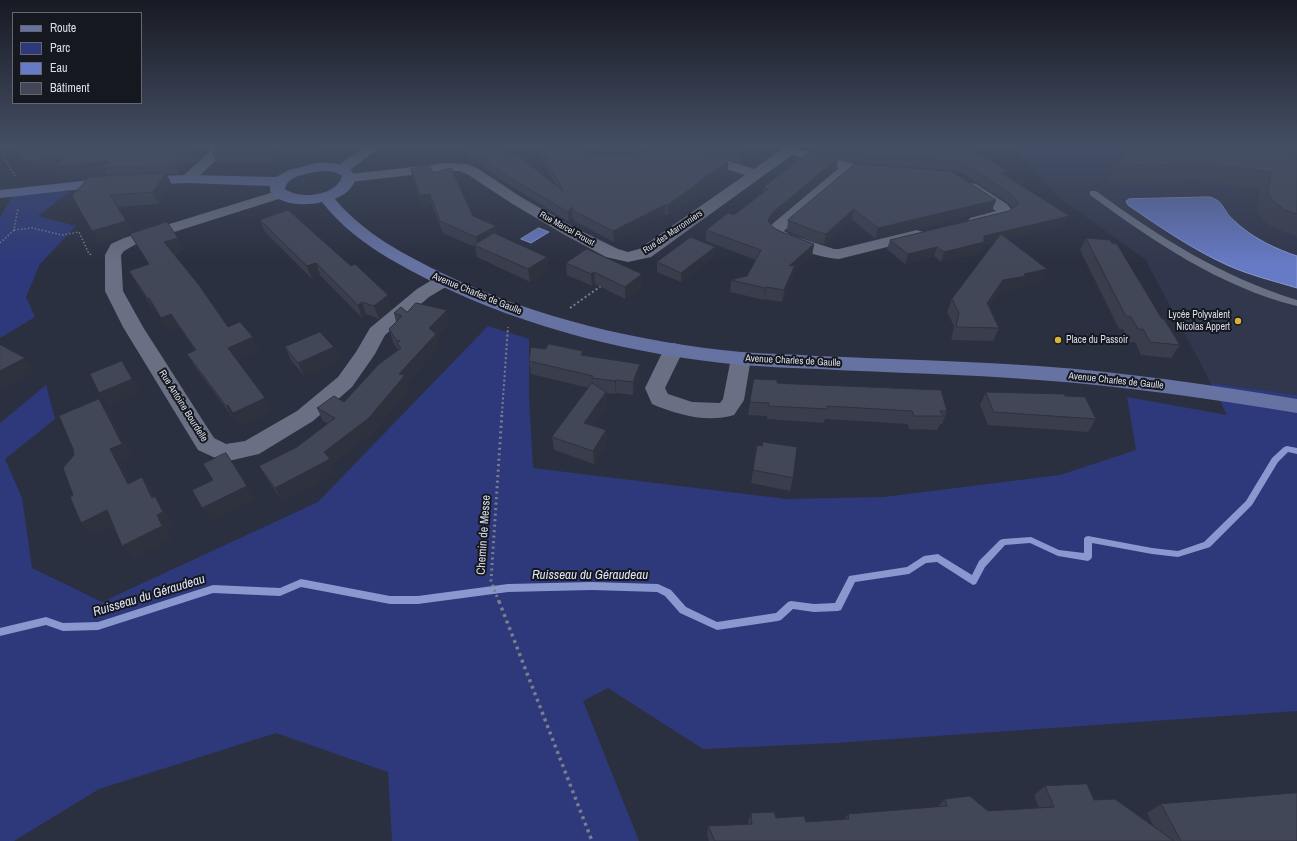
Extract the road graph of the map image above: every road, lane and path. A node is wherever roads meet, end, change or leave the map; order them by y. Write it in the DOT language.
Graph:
graph roads {
  1 [pos="21,185"];
  2 [pos="79,185"];
  3 [pos="252,185"];
  4 [pos="282,185"];
  5 [pos="347,185"];
  6 [pos="494,185"];
  7 [pos="740,185"];
  8 [pos="828,185"];
  9 [pos="969,185"];
  10 [pos="280,188"];
  11 [pos="24,191"];
  12 [pos="1093,193"];
  13 [pos="0,194"];
  14 [pos="326,196"];
  15 [pos="958,225"];
  16 [pos="14,230"];
  17 [pos="927,232"];
  18 [pos="0,243"];
  19 [pos="113,255"];
  20 [pos="628,257"];
  21 [pos="443,281"];
  22 [pos="605,283"];
  23 [pos="1297,304"];
  24 [pos="509,309"];
  25 [pos="558,323"];
  26 [pos="674,349"];
  27 [pos="741,358"];
  28 [pos="1297,406"];
  29 [pos="592,841"];
  1 -- 11 [label="path"];
  2 -- 11 [label="street"];
  3 -- 10 [label="street"];
  4 -- 10 [label="street"];
  5 -- 14 [label="street"];
  6 -- 20 [label="street, Rue Marcel Proust"];
  7 -- 20 [label="street, Rue des Marronniers"];
  8 -- 17 [label="street"];
  9 -- 15 [label="street"];
  10 -- 14 [label="street"];
  10 -- 19 [label="street"];
  11 -- 13 [label="street"];
  11 -- 16 [label="path"];
  12 -- 23 [label="lane"];
  14 -- 21 [label="street, Avenue Charles de Gaulle"];
  16 -- 18 [label="path"];
  16 -- 19 [label="path"];
  19 -- 21 [label="street, Rue Antoine Bourdelle"];
  21 -- 24 [label="street, Avenue Charles de Gaulle"];
  22 -- 25 [label="path"];
  24 -- 25 [label="street, Avenue Charles de Gaulle"];
  24 -- 29 [label="path, Chemin de Messe"];
  25 -- 26 [label="street, Avenue Charles de Gaulle"];
  26 -- 27 [label="street, Avenue Charles de Gaulle"];
  26 -- 27 [label="street"];
  27 -- 28 [label="street, Avenue Charles de Gaulle"];
}
